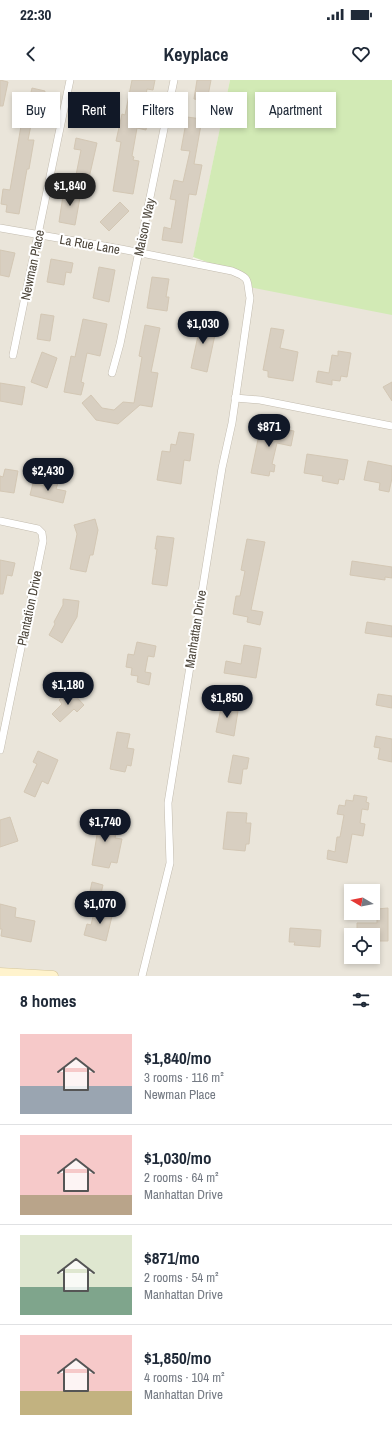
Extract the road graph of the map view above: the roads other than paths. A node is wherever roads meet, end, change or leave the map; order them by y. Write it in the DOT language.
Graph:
graph roads {
  1 [pos="70,80"];
  2 [pos="174,80"];
  3 [pos="0,228"];
  4 [pos="38,234"];
  5 [pos="139,253"];
  6 [pos="248,281"];
  7 [pos="13,356"];
  8 [pos="112,373"];
  9 [pos="235,398"];
  10 [pos="392,426"];
  11 [pos="0,521"];
  12 [pos="0,750"];
  13 [pos="0,973"];
  14 [pos="53,976"];
  15 [pos="142,976"];
  1 -- 4 [label="street, Newman Place"];
  2 -- 5 [label="street, Maison Way"];
  3 -- 4 [label="street, La Rue Lane"];
  4 -- 5 [label="street, La Rue Lane"];
  4 -- 7 [label="street, Newman Place"];
  5 -- 6 [label="street, La Rue Lane"];
  5 -- 8 [label="street, Maison Way"];
  6 -- 9 [label="street, Manhattan Drive"];
  9 -- 10 [label="street"];
  9 -- 15 [label="street, Manhattan Drive"];
  11 -- 12 [label="street, Plantation Drive"];
  13 -- 14 [label="street"];
}
